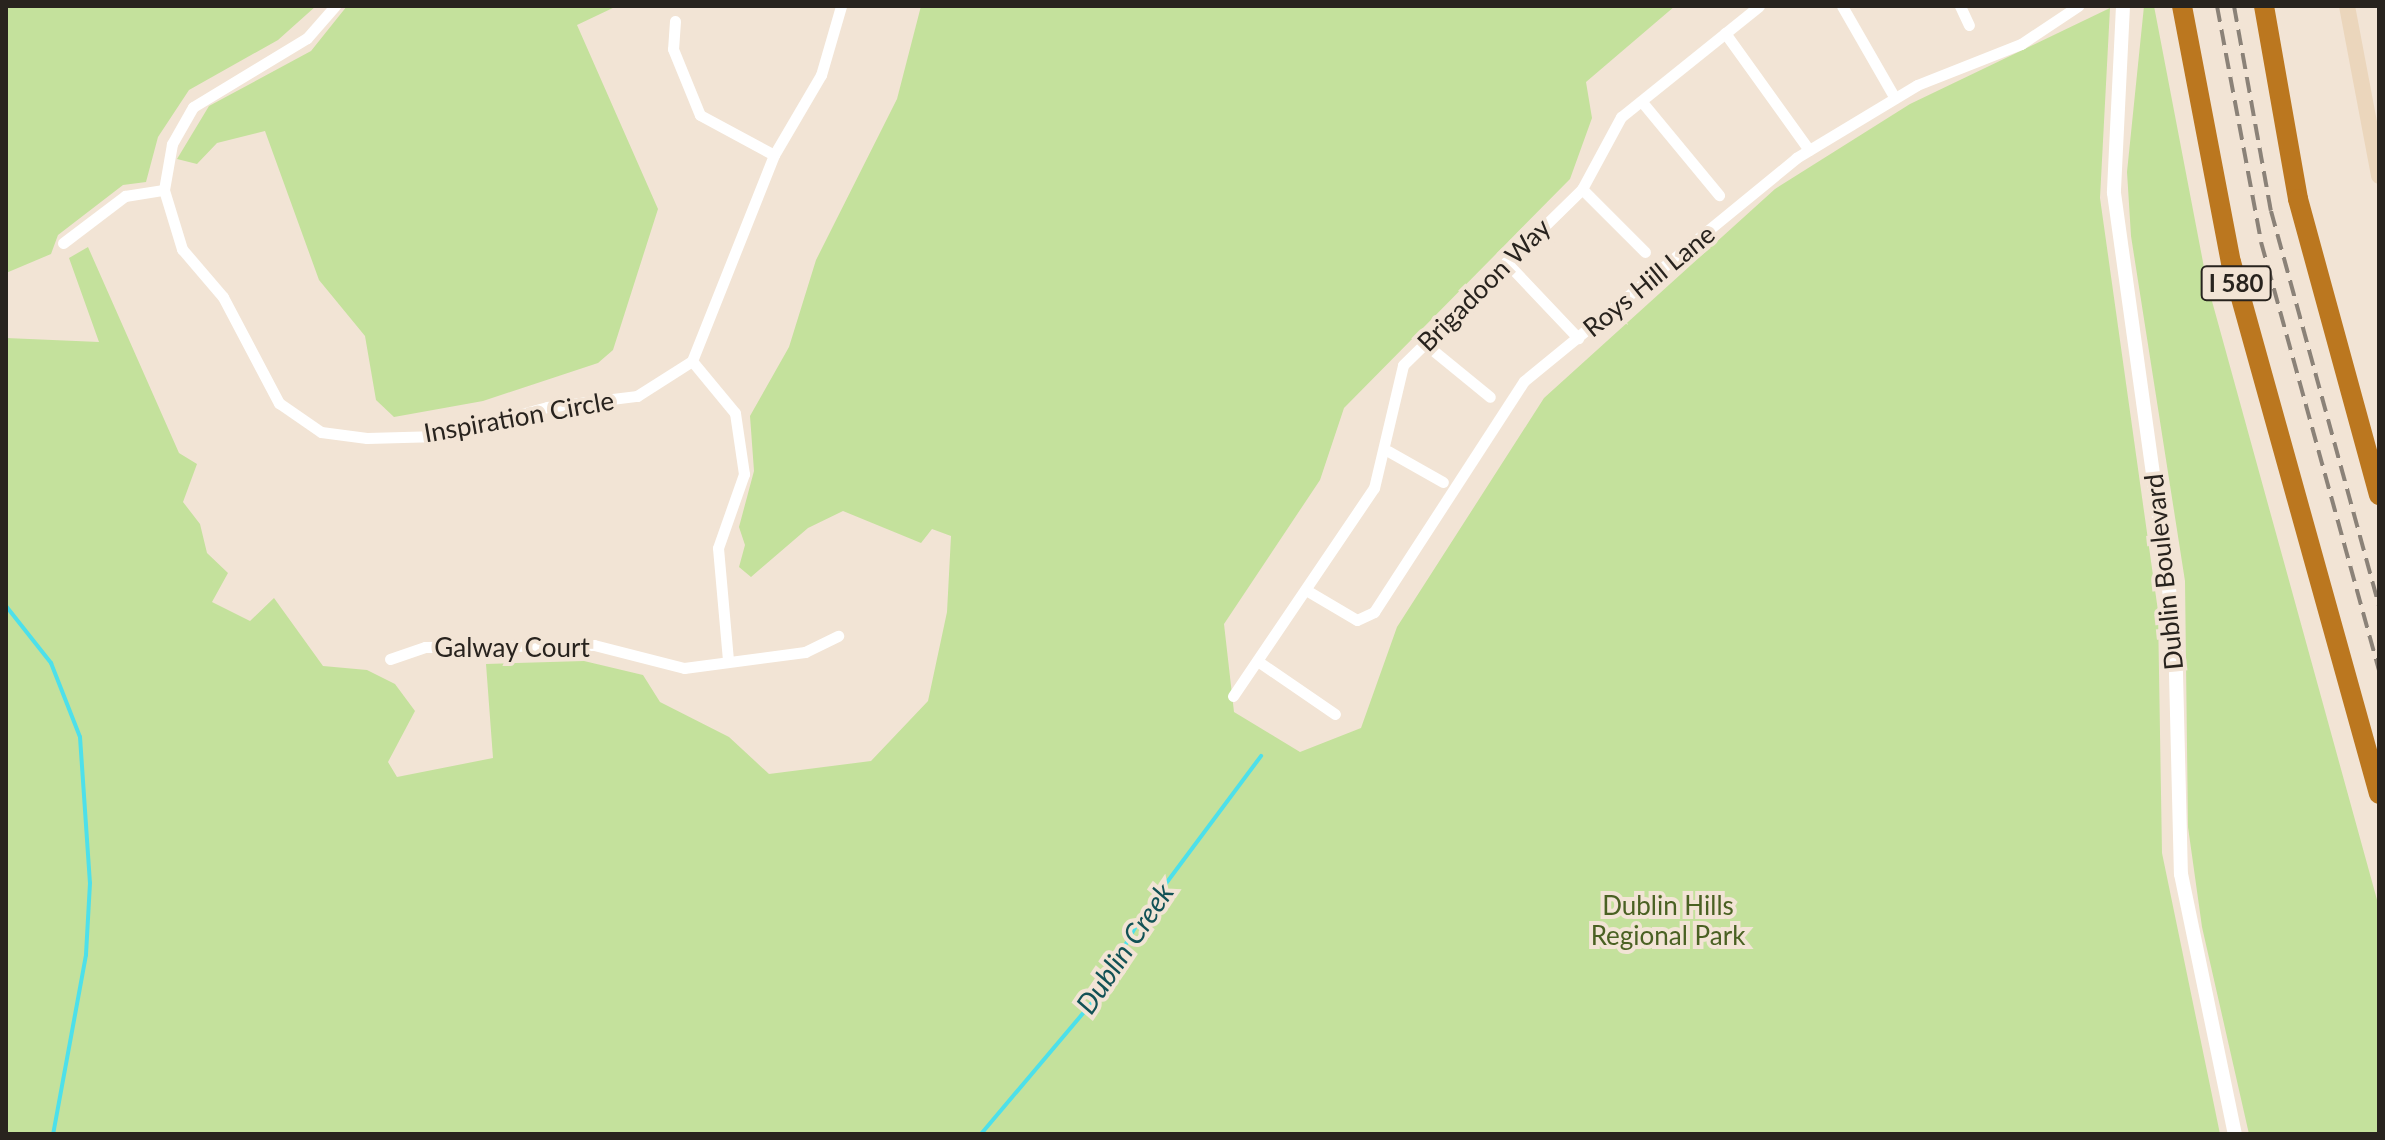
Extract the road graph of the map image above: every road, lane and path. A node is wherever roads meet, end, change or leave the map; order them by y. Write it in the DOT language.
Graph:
graph roads {
  1 [pos="335,6"];
  2 [pos="841,6"];
  3 [pos="1759,6"];
  4 [pos="1842,6"];
  5 [pos="1960,6"];
  6 [pos="2078,6"];
  7 [pos="2123,6"];
  8 [pos="2182,6"];
  9 [pos="2264,6"];
  10 [pos="2347,6"];
  11 [pos="675,21"];
  12 [pos="1969,25"];
  13 [pos="1725,33"];
  14 [pos="1895,98"];
  15 [pos="1642,102"];
  16 [pos="1809,150"];
  17 [pos="774,155"];
  18 [pos="2379,176"];
  19 [pos="1582,189"];
  20 [pos="164,190"];
  21 [pos="1719,195"];
  22 [pos="63,243"];
  23 [pos="1645,252"];
  24 [pos="1506,262"];
  25 [pos="1578,338"];
  26 [pos="1424,343"];
  27 [pos="692,361"];
  28 [pos="1490,397"];
  29 [pos="1388,451"];
  30 [pos="1443,482"];
  31 [pos="2379,495"];
  32 [pos="1306,590"];
  33 [pos="838,636"];
  34 [pos="390,659"];
  35 [pos="728,661"];
  36 [pos="1259,662"];
  37 [pos="1233,696"];
  38 [pos="1335,714"];
  39 [pos="2379,794"];
  40 [pos="2235,1134"];
  1 -- 20 [label="street, Inspiration Circle"];
  2 -- 17 [label="street"];
  3 -- 13 [label="street, Brigadoon Way"];
  4 -- 14 [label="street"];
  5 -- 12 [label="street"];
  6 -- 14 [label="street, Roys Hill Lane"];
  7 -- 40 [label="street, Dublin Boulevard"];
  8 -- 39 [label="highway, I 580"];
  9 -- 31 [label="highway"];
  10 -- 18 [label="main road"];
  11 -- 17 [label="street"];
  13 -- 15 [label="street, Brigadoon Way"];
  13 -- 16 [label="street"];
  14 -- 16 [label="street, Roys Hill Lane"];
  15 -- 19 [label="street, Brigadoon Way"];
  15 -- 21 [label="street"];
  16 -- 25 [label="street, Roys Hill Lane"];
  17 -- 27 [label="street"];
  19 -- 23 [label="street"];
  19 -- 24 [label="street, Brigadoon Way"];
  20 -- 22 [label="street"];
  20 -- 27 [label="street, Inspiration Circle"];
  24 -- 25 [label="street"];
  24 -- 26 [label="street, Brigadoon Way"];
  25 -- 32 [label="street, Roys Hill Lane"];
  26 -- 28 [label="street"];
  26 -- 29 [label="street, Brigadoon Way"];
  27 -- 35 [label="street"];
  29 -- 30 [label="street"];
  29 -- 32 [label="street, Brigadoon Way"];
  32 -- 36 [label="street, Brigadoon Way"];
  33 -- 35 [label="street, Galway Court"];
  34 -- 35 [label="street, Galway Court"];
  36 -- 37 [label="street, Brigadoon Way"];
  36 -- 38 [label="street"];
}
